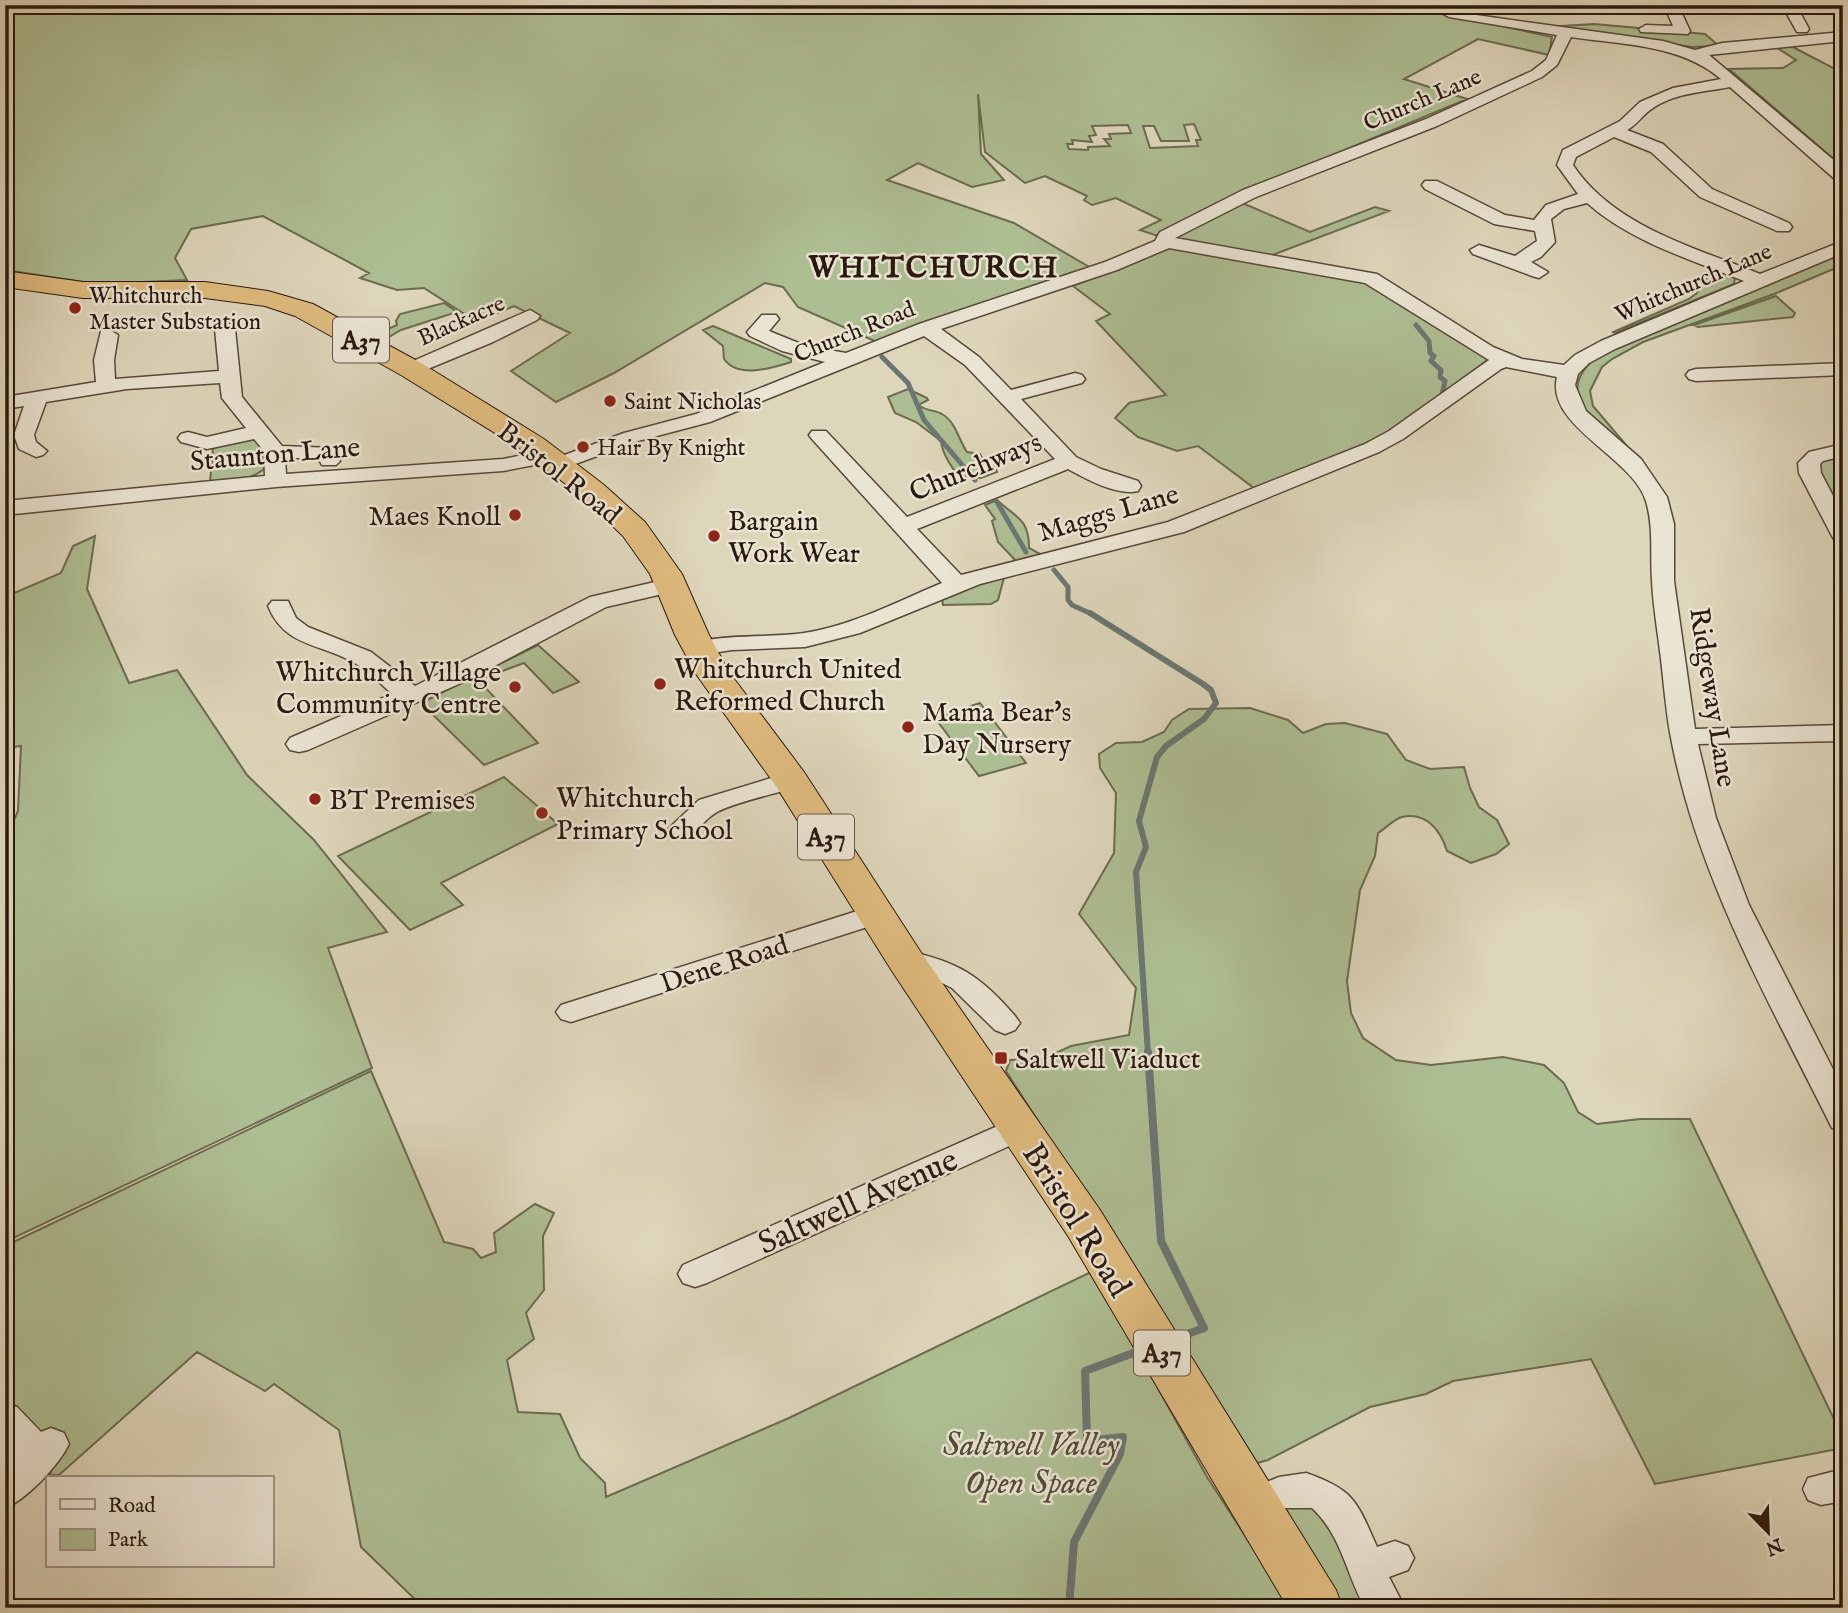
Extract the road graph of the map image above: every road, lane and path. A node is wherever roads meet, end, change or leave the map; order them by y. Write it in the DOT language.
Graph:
graph roads {
  1 [pos="1433,5"];
  2 [pos="1671,5"];
  3 [pos="1790,5"];
  4 [pos="1802,23"];
  5 [pos="1557,25"];
  6 [pos="1682,31"];
  7 [pos="1703,32"];
  8 [pos="1843,36"];
  9 [pos="1695,54"];
  10 [pos="1733,82"];
  11 [pos="1614,131"];
  12 [pos="1843,177"];
  13 [pos="1431,185"];
  14 [pos="1589,197"];
  15 [pos="1542,228"];
  16 [pos="1760,236"];
  17 [pos="1167,242"];
  18 [pos="1843,247"];
  19 [pos="1479,250"];
  20 [pos="1517,263"];
  21 [pos="1539,272"];
  22 [pos="5,279"];
  23 [pos="1761,281"];
  24 [pos="530,316"];
  25 [pos="769,319"];
  26 [pos="926,328"];
  27 [pos="220,332"];
  28 [pos="108,335"];
  29 [pos="847,360"];
  30 [pos="1506,361"];
  31 [pos="411,369"];
  32 [pos="1843,369"];
  33 [pos="1568,372"];
  34 [pos="1696,375"];
  35 [pos="228,376"];
  36 [pos="1077,379"];
  37 [pos="106,386"];
  38 [pos="1006,397"];
  39 [pos="37,398"];
  40 [pos="5,403"];
  41 [pos="261,431"];
  42 [pos="820,435"];
  43 [pos="199,444"];
  44 [pos="24,449"];
  45 [pos="1843,450"];
  46 [pos="275,452"];
  47 [pos="330,453"];
  48 [pos="554,460"];
  49 [pos="1069,461"];
  50 [pos="276,481"];
  51 [pos="1130,486"];
  52 [pos="5,509"];
  53 [pos="904,526"];
  54 [pos="1843,536"];
  55 [pos="956,584"];
  56 [pos="672,585"];
  57 [pos="278,618"];
  58 [pos="699,648"];
  59 [pos="412,694"];
  60 [pos="1843,733"];
  61 [pos="1683,737"];
  62 [pos="299,744"];
  63 [pos="791,780"];
  64 [pos="681,829"];
  65 [pos="876,914"];
  66 [pos="906,961"];
  67 [pos="571,1012"];
  68 [pos="1005,1023"];
  69 [pos="1834,1087"];
  70 [pos="1843,1120"];
  71 [pos="1020,1128"];
  72 [pos="695,1274"];
  73 [pos="5,1418"];
  74 [pos="5,1492"];
  75 [pos="1246,1494"];
  76 [pos="1317,1608"];
  77 [pos="1386,1608"];
  1 -- 5 [label="street"];
  2 -- 6 [label="street"];
  3 -- 4 [label="street"];
  5 -- 6 [label="street"];
  5 -- 9 [label="street"];
  5 -- 17 [label="street, Church Lane"];
  6 -- 7 [label="street"];
  8 -- 9 [label="street"];
  9 -- 10 [label="street"];
  10 -- 11 [label="street"];
  10 -- 12 [label="street"];
  11 -- 14 [label="street"];
  11 -- 16 [label="street"];
  13 -- 15 [label="street"];
  14 -- 15 [label="street"];
  14 -- 23 [label="street"];
  15 -- 20 [label="street"];
  17 -- 26 [label="street, Church Road"];
  17 -- 30 [label="street"];
  18 -- 23 [label="street, Whitchurch Lane"];
  19 -- 20 [label="street"];
  20 -- 21 [label="street"];
  22 -- 31 [label="highway, Bristol Road / A37"];
  23 -- 33 [label="street, Whitchurch Lane"];
  24 -- 31 [label="street, Blackacre"];
  25 -- 29 [label="street"];
  26 -- 29 [label="street, Church Road"];
  26 -- 38 [label="street, Churchways"];
  27 -- 35 [label="street"];
  28 -- 37 [label="street"];
  29 -- 48 [label="street, Church Road"];
  30 -- 33 [label="street"];
  30 -- 55 [label="street, Maggs Lane"];
  31 -- 48 [label="highway, Bristol Road / A37"];
  32 -- 34 [label="street"];
  33 -- 61 [label="street, Ridgeway Lane"];
  35 -- 37 [label="street"];
  35 -- 41 [label="street"];
  36 -- 38 [label="street, Churchways"];
  37 -- 39 [label="street"];
  38 -- 49 [label="street, Churchways"];
  39 -- 40 [label="street"];
  39 -- 44 [label="street"];
  41 -- 43 [label="street"];
  41 -- 46 [label="street"];
  42 -- 53 [label="street"];
  45 -- 54 [label="street"];
  46 -- 47 [label="street"];
  46 -- 50 [label="street"];
  48 -- 50 [label="street, Staunton Lane"];
  48 -- 56 [label="highway, Bristol Road / A37"];
  49 -- 51 [label="street, Churchways"];
  49 -- 53 [label="street, Churchways"];
  50 -- 52 [label="street, Staunton Lane"];
  53 -- 55 [label="street"];
  55 -- 58 [label="street, Maggs Lane"];
  56 -- 58 [label="highway, Bristol Road / A37"];
  56 -- 59 [label="street"];
  57 -- 59 [label="street"];
  58 -- 63 [label="highway, Bristol Road / A37"];
  59 -- 62 [label="street"];
  60 -- 61 [label="street"];
  61 -- 69 [label="street, Ridgeway Lane"];
  63 -- 64 [label="street"];
  63 -- 65 [label="highway, Bristol Road / A37"];
  65 -- 66 [label="highway, Bristol Road / A37"];
  65 -- 67 [label="street, Dene Road"];
  66 -- 68 [label="street"];
  66 -- 71 [label="highway, Bristol Road / A37"];
  69 -- 70 [label="street, Ridgeway Lane"];
  71 -- 72 [label="street, Saltwell Avenue"];
  71 -- 75 [label="highway, Bristol Road / A37"];
  73 -- 74 [label="street"];
  75 -- 76 [label="highway, A37"];
  75 -- 77 [label="street"];
}
